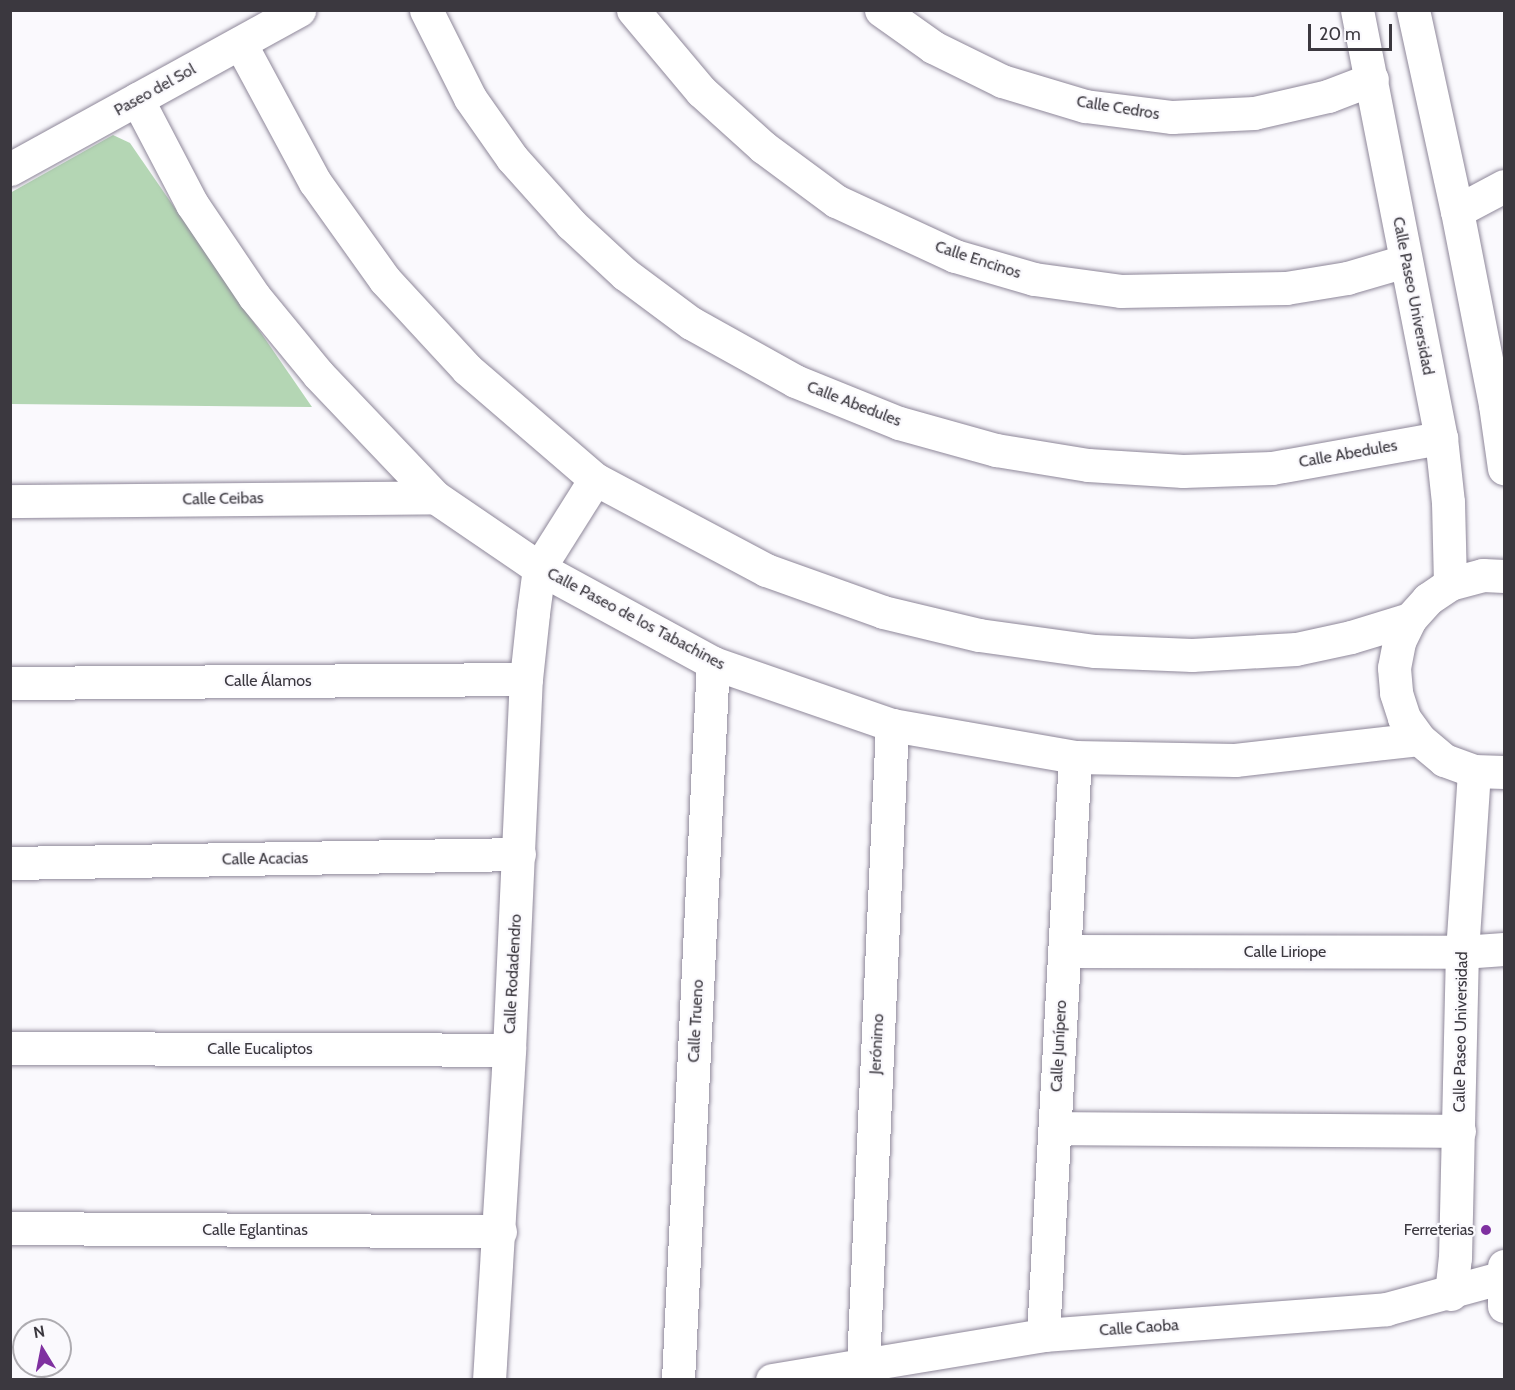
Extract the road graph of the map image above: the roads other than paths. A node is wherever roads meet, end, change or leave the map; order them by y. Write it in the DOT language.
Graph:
graph roads {
  1 [pos="299,10"];
  2 [pos="426,10"];
  3 [pos="633,10"];
  4 [pos="881,10"];
  5 [pos="1357,10"];
  6 [pos="1413,10"];
  7 [pos="240,43"];
  8 [pos="1372,79"];
  9 [pos="137,99"];
  10 [pos="10,169"];
  11 [pos="1504,186"];
  12 [pos="1457,211"];
  13 [pos="1405,261"];
  14 [pos="1500,402"];
  15 [pos="1441,438"];
  16 [pos="1504,468"];
  17 [pos="595,479"];
  18 [pos="435,496"];
  19 [pos="10,501"];
  20 [pos="539,568"];
  21 [pos="1504,576"];
  22 [pos="1450,584"];
  23 [pos="1410,619"];
  24 [pos="713,663"];
  25 [pos="526,679"];
  26 [pos="10,683"];
  27 [pos="892,725"];
  28 [pos="1419,739"];
  29 [pos="1075,757"];
  30 [pos="1489,771"];
  31 [pos="519,854"];
  32 [pos="10,863"];
  33 [pos="1504,949"];
  34 [pos="1065,951"];
  35 [pos="1462,952"];
  36 [pos="10,1048"];
  37 [pos="509,1050"];
  38 [pos="1055,1128"];
  39 [pos="1459,1131"];
  40 [pos="10,1228"];
  41 [pos="500,1232"];
  42 [pos="1504,1266"];
  43 [pos="1504,1278"];
  44 [pos="1450,1294"];
  45 [pos="1504,1306"];
  46 [pos="1043,1335"];
  47 [pos="863,1364"];
  48 [pos="489,1380"];
  49 [pos="678,1380"];
  50 [pos="772,1380"];
  1 -- 7 [label="street, Paseo del Sol"];
  2 -- 15 [label="street, Calle Abedules"];
  3 -- 13 [label="street, Calle Encinos"];
  4 -- 8 [label="street, Calle Cedros"];
  5 -- 8 [label="street, Calle Paseo Universidad"];
  6 -- 12 [label="street"];
  7 -- 9 [label="street, Paseo del Sol"];
  7 -- 17 [label="street"];
  8 -- 13 [label="street, Calle Paseo Universidad"];
  9 -- 10 [label="street, Paseo del Sol"];
  9 -- 18 [label="street, Calle Paseo de los Tabachines"];
  11 -- 12 [label="street"];
  12 -- 14 [label="street"];
  13 -- 15 [label="street, Calle Paseo Universidad"];
  14 -- 16 [label="street"];
  15 -- 22 [label="street, Calle Paseo Universidad"];
  17 -- 20 [label="street"];
  17 -- 23 [label="street"];
  18 -- 19 [label="street, Calle Ceibas"];
  18 -- 20 [label="street, Calle Paseo de los Tabachines"];
  20 -- 24 [label="street, Calle Paseo de los Tabachines"];
  20 -- 25 [label="street, Calle Rodadendro"];
  21 -- 22 [label="street"];
  22 -- 23 [label="street"];
  23 -- 28 [label="street"];
  24 -- 27 [label="street, Calle Paseo de los Tabachines"];
  24 -- 49 [label="street, Calle Trueno"];
  25 -- 26 [label="street, Calle Álamos"];
  25 -- 31 [label="street, Calle Rodadendro"];
  27 -- 29 [label="street, Calle Paseo de los Tabachines"];
  27 -- 47 [label="street, Jerónimo"];
  28 -- 29 [label="street, Calle Paseo de los Tabachines"];
  28 -- 30 [label="street"];
  29 -- 34 [label="street, Calle Junípero"];
  30 -- 35 [label="street, Calle Paseo Universidad"];
  31 -- 32 [label="street, Calle Acacias"];
  31 -- 37 [label="street, Calle Rodadendro"];
  33 -- 35 [label="street, Calle Liriope"];
  34 -- 35 [label="street, Calle Liriope"];
  34 -- 38 [label="street, Calle Junípero"];
  35 -- 39 [label="street, Calle Paseo Universidad"];
  36 -- 37 [label="street, Calle Eucaliptos"];
  37 -- 41 [label="street, Calle Rodadendro"];
  38 -- 39 [label="street"];
  38 -- 46 [label="street, Calle Junípero"];
  39 -- 44 [label="street, Calle Paseo Universidad"];
  40 -- 41 [label="street, Calle Eglantinas"];
  41 -- 48 [label="street, Calle Rodadendro"];
  42 -- 43 [label="street"];
  43 -- 44 [label="street, Calle Caoba"];
  43 -- 45 [label="street"];
  44 -- 46 [label="street, Calle Caoba"];
  46 -- 47 [label="street, Calle Caoba"];
  47 -- 50 [label="street, Calle Caoba"];
}
